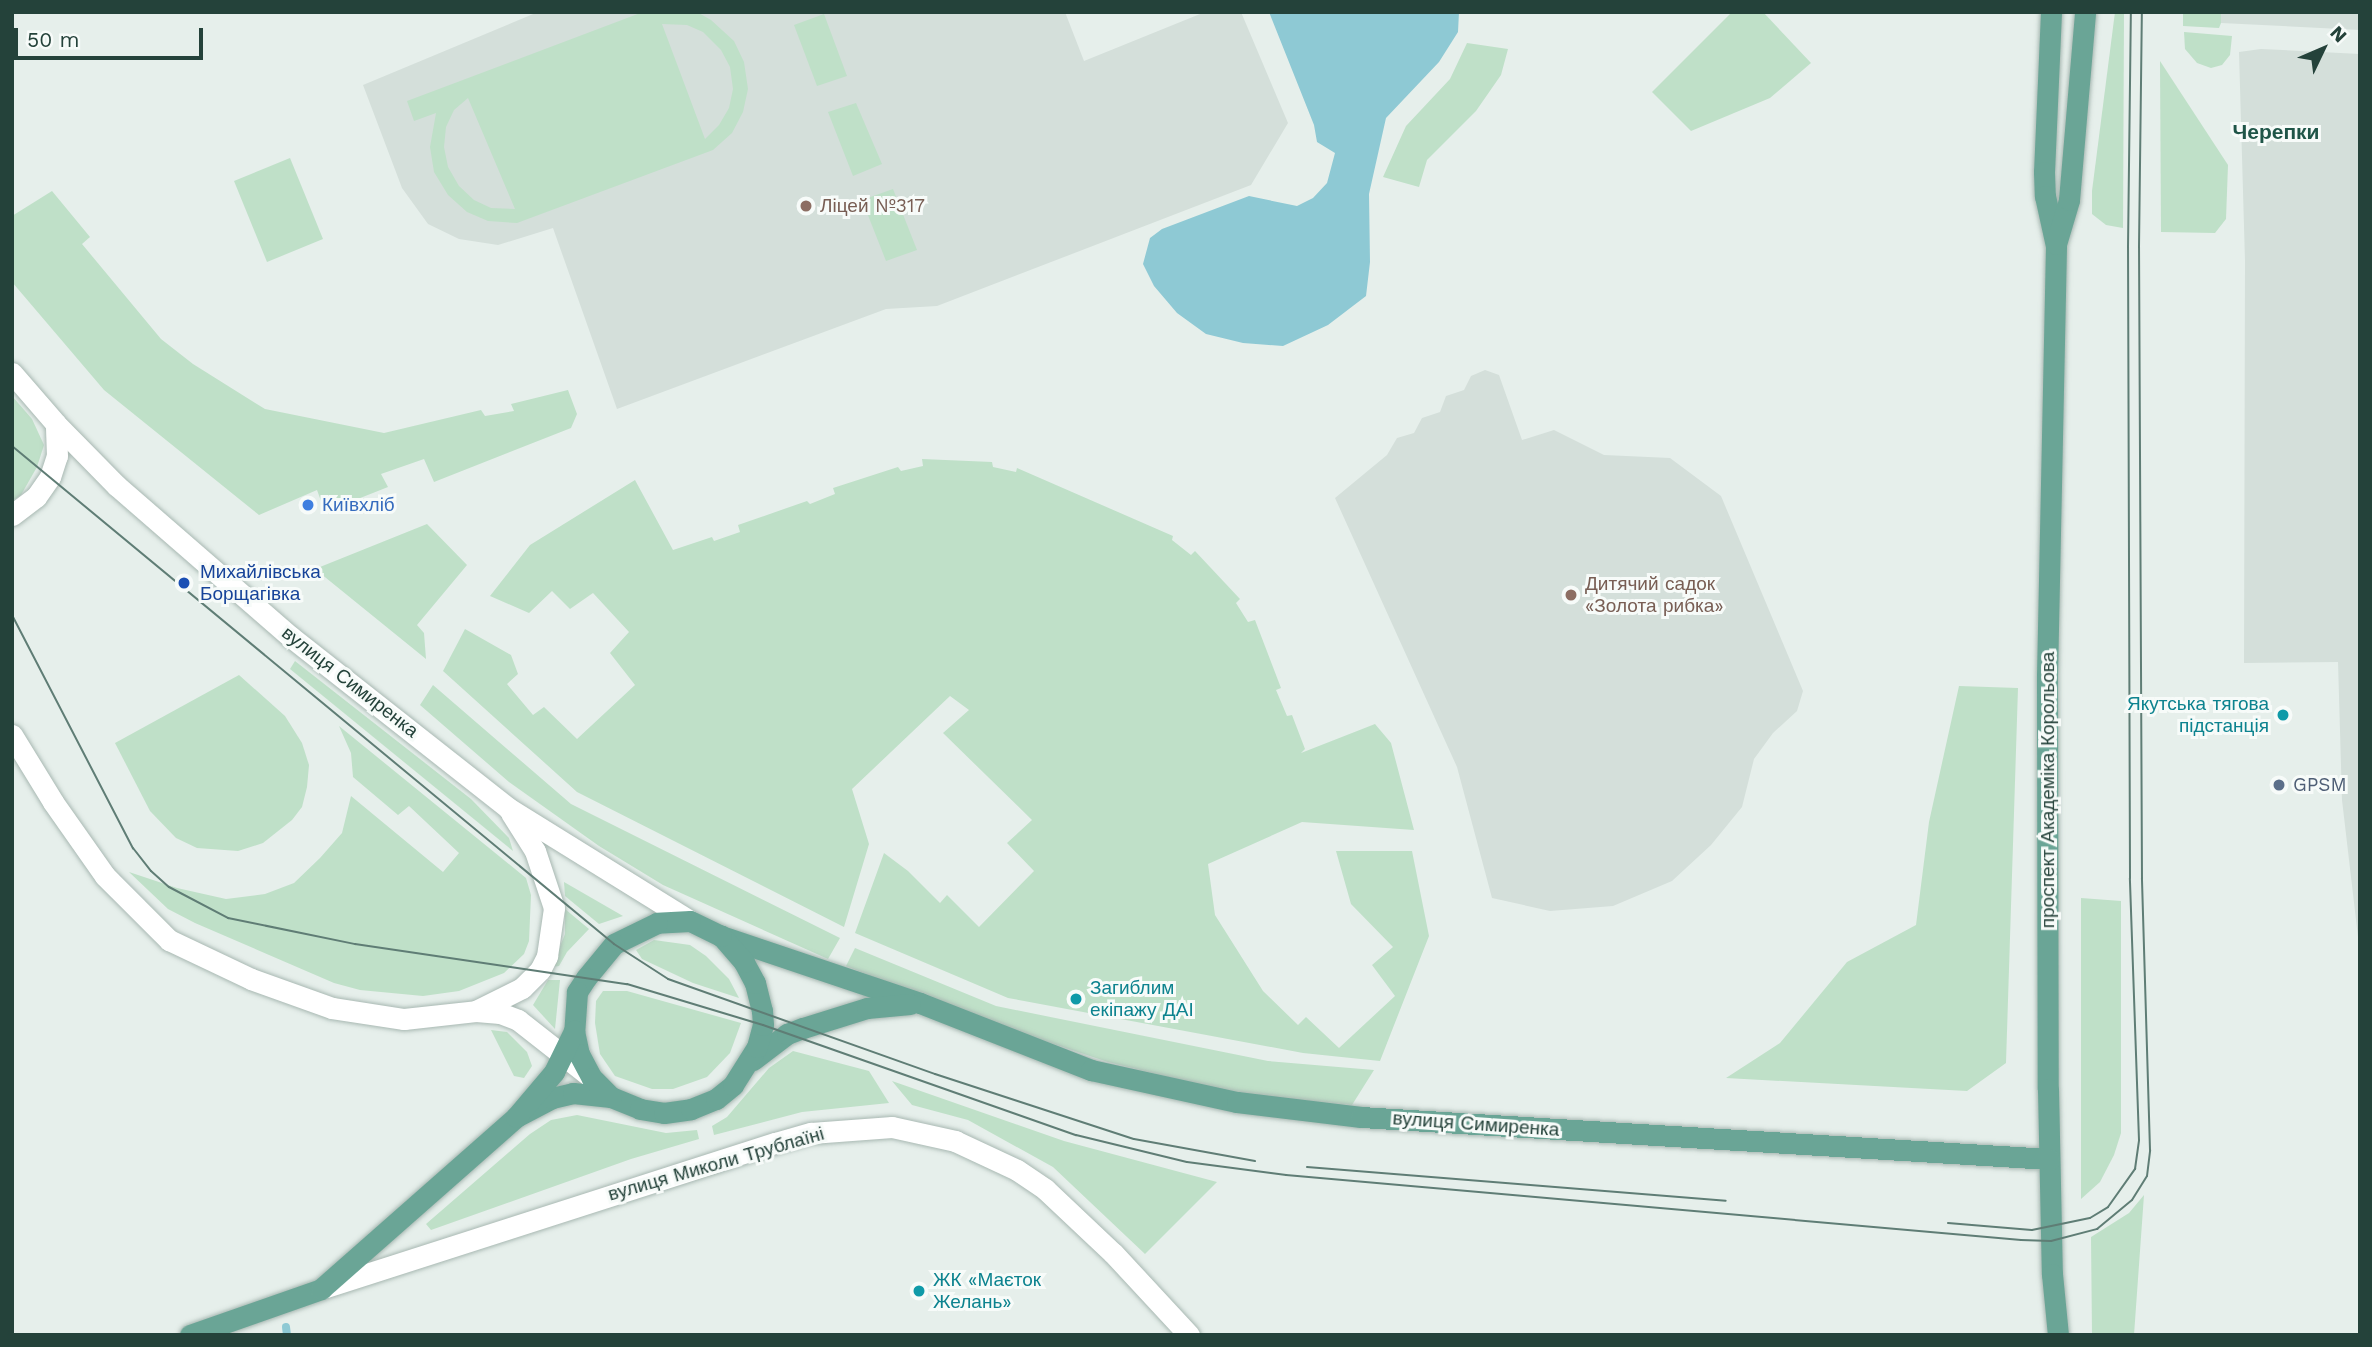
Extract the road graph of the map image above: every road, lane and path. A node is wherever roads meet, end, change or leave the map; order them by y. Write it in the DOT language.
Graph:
graph roads {
  1 [pos="2051,12"];
  2 [pos="2085,12"];
  3 [pos="2056,246"];
  4 [pos="12,373"];
  5 [pos="55,424"];
  6 [pos="12,514"];
  7 [pos="12,735"];
  8 [pos="508,808"];
  9 [pos="690,921"];
  10 [pos="721,936"];
  11 [pos="920,1003"];
  12 [pos="476,1011"];
  13 [pos="574,1031"];
  14 [pos="562,1058"];
  15 [pos="748,1064"];
  16 [pos="592,1078"];
  17 [pos="611,1097"];
  18 [pos="516,1116"];
  19 [pos="2049,1159"];
  20 [pos="321,1289"];
  21 [pos="190,1335"];
  22 [pos="1189,1335"];
  23 [pos="2058,1335"];
  1 -- 3 [label="main road, проспект Академіка Корольова"];
  2 -- 3 [label="main road, проспект Академіка Корольова"];
  3 -- 19 [label="main road, проспект Академіка Корольова"];
  4 -- 5 [label="street, вулиця Симиренка"];
  5 -- 6 [label="street"];
  5 -- 8 [label="street, вулиця Симиренка"];
  7 -- 12 [label="street"];
  8 -- 9 [label="street, вулиця Симиренка"];
  8 -- 12 [label="street"];
  9 -- 10 [label="main road"];
  9 -- 13 [label="main road"];
  10 -- 11 [label="main road, вулиця Симиренка"];
  10 -- 15 [label="main road"];
  11 -- 15 [label="main road, вулиця Симиренка"];
  11 -- 19 [label="main road, вулиця Симиренка"];
  12 -- 14 [label="street"];
  13 -- 14 [label="main road"];
  13 -- 16 [label="main road"];
  14 -- 16 [label="street"];
  14 -- 18 [label="main road"];
  15 -- 17 [label="main road"];
  16 -- 17 [label="main road"];
  17 -- 18 [label="main road"];
  18 -- 20 [label="main road"];
  19 -- 23 [label="main road, проспект Академіка Корольова"];
  20 -- 21 [label="main road, вулиця Миколи Трублаїні"];
  20 -- 22 [label="street, вулиця Миколи Трублаїні"];
}
